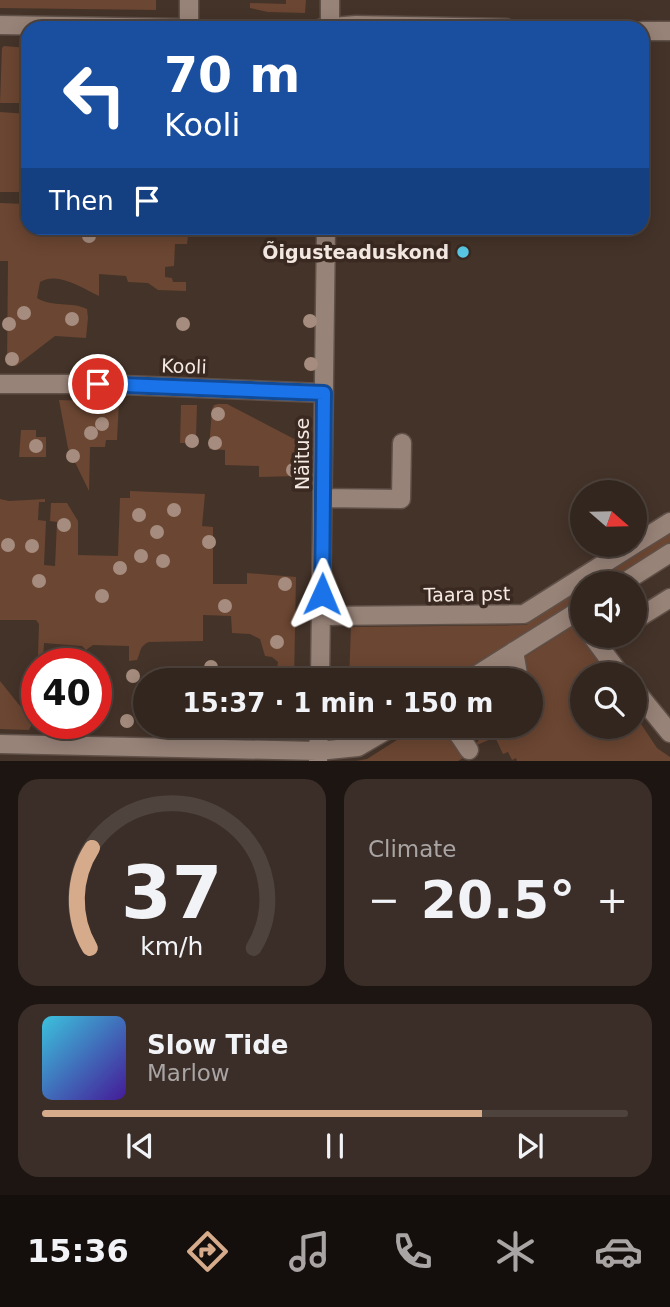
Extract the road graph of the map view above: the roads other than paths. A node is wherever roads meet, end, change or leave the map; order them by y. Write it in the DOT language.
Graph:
graph roads {
  1 [pos="189,0"];
  2 [pos="330,0"];
  3 [pos="188,21"];
  4 [pos="330,21"];
  5 [pos="0,25"];
  6 [pos="21,25"];
  7 [pos="649,31"];
  8 [pos="670,32"];
  9 [pos="326,235"];
  10 [pos="0,384"];
  11 [pos="324,393"];
  12 [pos="401,443"];
  13 [pos="323,498"];
  14 [pos="670,522"];
  15 [pos="648,536"];
  16 [pos="670,553"];
  17 [pos="614,557"];
  18 [pos="642,571"];
  19 [pos="670,598"];
  20 [pos="647,612"];
  21 [pos="322,616"];
  22 [pos="570,620"];
  23 [pos="514,651"];
  24 [pos="320,668"];
  25 [pos="487,668"];
  26 [pos="517,668"];
  27 [pos="647,705"];
  28 [pos="670,733"];
  29 [pos="319,738"];
  30 [pos="373,738"];
  31 [pos="461,738"];
  32 [pos="0,744"];
  33 [pos="469,750"];
  34 [pos="318,756"];
  1 -- 3 [label="street"];
  2 -- 4 [label="street"];
  5 -- 6 [label="street"];
  7 -- 8 [label="street"];
  9 -- 11 [label="street, Näituse"];
  10 -- 11 [label="street, Kooli"];
  11 -- 13 [label="street, Näituse"];
  12 -- 13 [label="street"];
  13 -- 21 [label="street, Näituse"];
  14 -- 15 [label="street, Taara pst"];
  16 -- 18 [label="street"];
  17 -- 21 [label="street, Taara pst"];
  19 -- 20 [label="street"];
  21 -- 24 [label="street, Näituse"];
  22 -- 23 [label="street"];
  23 -- 25 [label="street"];
  23 -- 26 [label="street"];
  27 -- 28 [label="street"];
  29 -- 34 [label="street"];
  30 -- 34 [label="street"];
  31 -- 33 [label="street"];
  32 -- 34 [label="street"];
}
